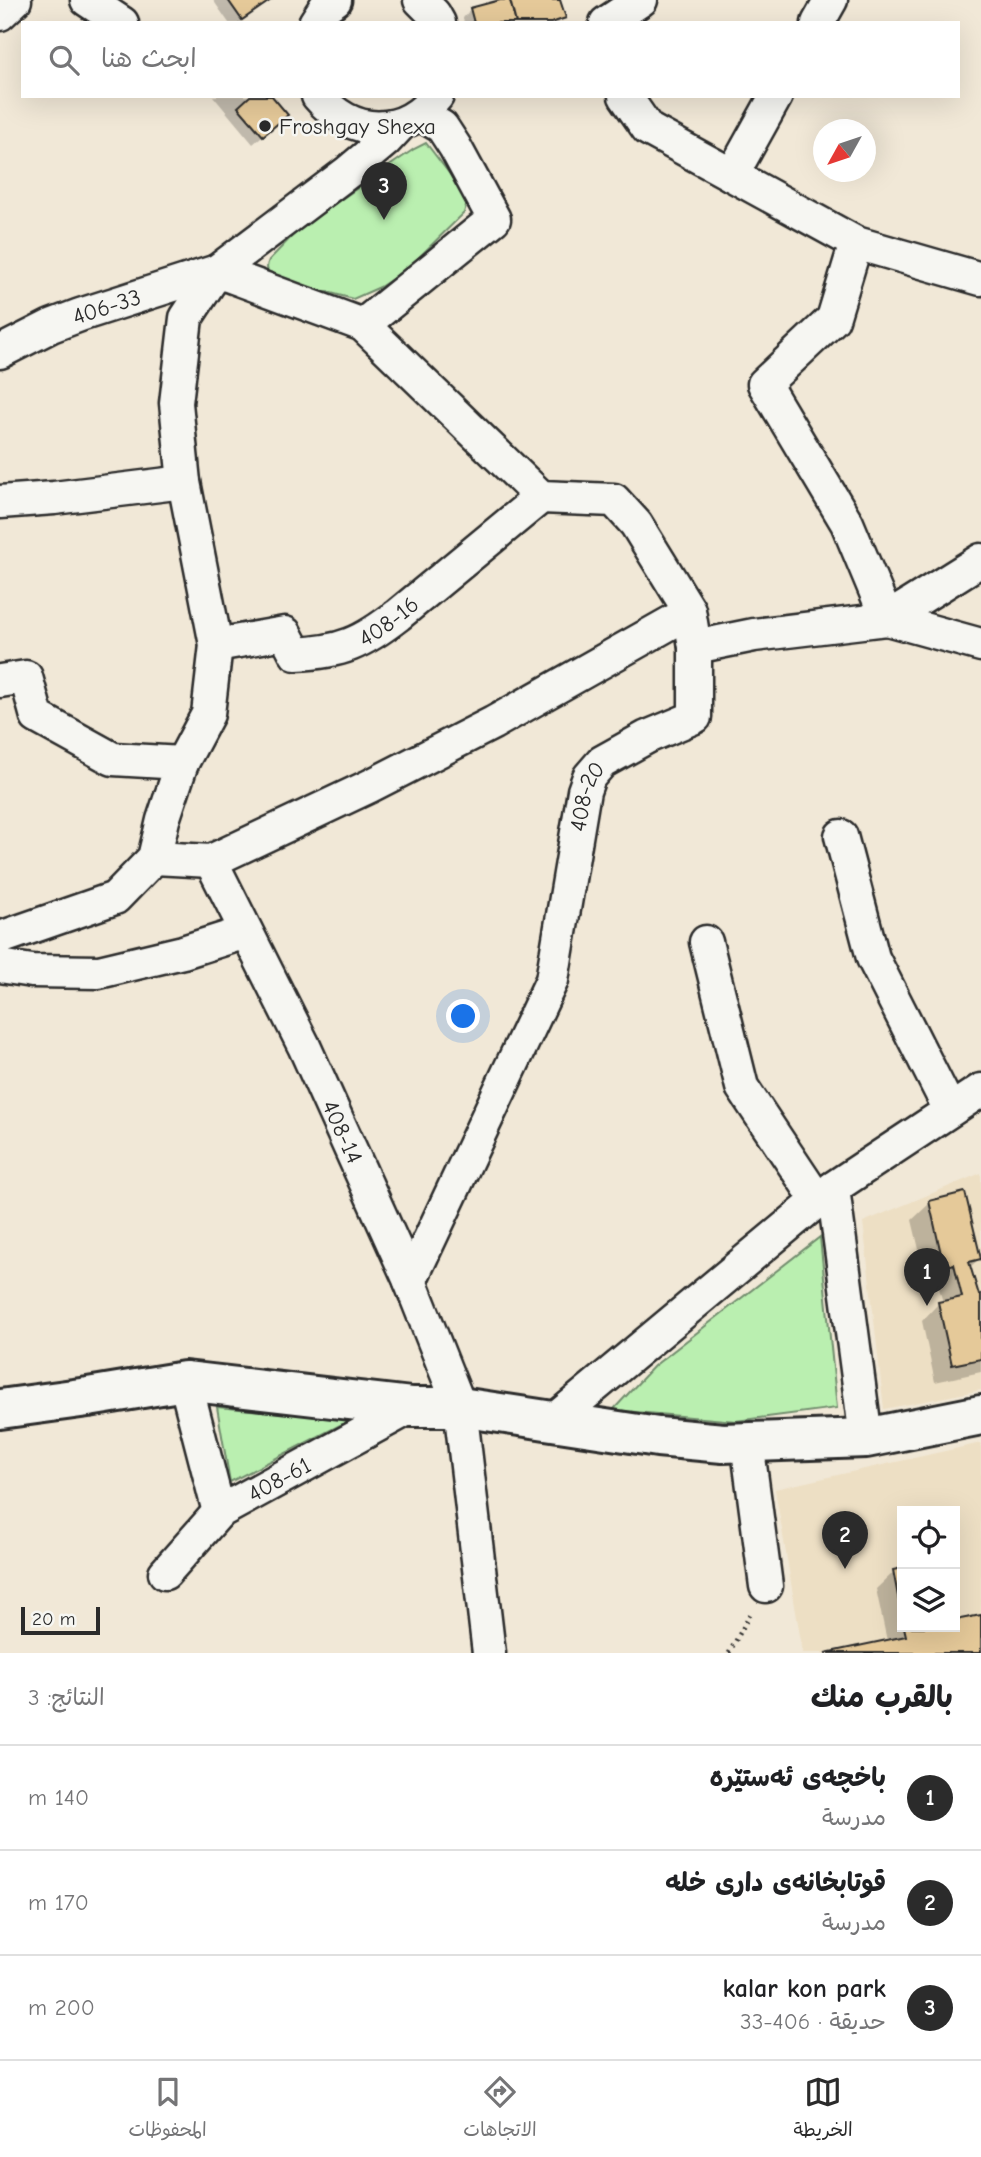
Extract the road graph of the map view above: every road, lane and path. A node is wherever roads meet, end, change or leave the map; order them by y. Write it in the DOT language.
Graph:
graph roads {
  1 [pos="15,0"];
  2 [pos="87,0"];
  3 [pos="420,0"];
  4 [pos="641,0"];
  5 [pos="831,0"];
  6 [pos="0,14"];
  7 [pos="119,21"];
  8 [pos="438,21"];
  9 [pos="609,21"];
  10 [pos="819,21"];
  11 [pos="453,98"];
  12 [pos="626,98"];
  13 [pos="775,98"];
  14 [pos="323,101"];
  15 [pos="419,112"];
  16 [pos="348,172"];
  17 [pos="732,175"];
  18 [pos="856,243"];
  19 [pos="217,271"];
  20 [pos="981,279"];
  21 [pos="363,325"];
  22 [pos="0,352"];
  23 [pos="184,482"];
  24 [pos="541,497"];
  25 [pos="0,502"];
  26 [pos="981,560"];
  27 [pos="688,613"];
  28 [pos="887,619"];
  29 [pos="216,645"];
  30 [pos="981,645"];
  31 [pos="695,647"];
  32 [pos="0,681"];
  33 [pos="182,763"];
  34 [pos="841,836"];
  35 [pos="154,858"];
  36 [pos="211,861"];
  37 [pos="246,932"];
  38 [pos="0,938"];
  39 [pos="706,942"];
  40 [pos="0,966"];
  41 [pos="981,1090"];
  42 [pos="950,1110"];
  43 [pos="825,1194"];
  44 [pos="410,1281"];
  45 [pos="185,1381"];
  46 [pos="411,1407"];
  47 [pos="460,1407"];
  48 [pos="0,1409"];
  49 [pos="981,1415"];
  50 [pos="553,1421"];
  51 [pos="866,1438"];
  52 [pos="747,1441"];
  53 [pos="219,1512"];
  54 [pos="165,1573"];
  55 [pos="766,1586"];
  56 [pos="489,1653"];
  57 [pos="729,1653"];
  1 -- 6 [label="street"];
  2 -- 7 [label="street"];
  3 -- 8 [label="street"];
  4 -- 9 [label="street"];
  5 -- 10 [label="street"];
  11 -- 15 [label="street"];
  12 -- 17 [label="street"];
  13 -- 17 [label="street"];
  14 -- 15 [label="street"];
  14 -- 16 [label="street"];
  15 -- 16 [label="street"];
  15 -- 21 [label="street"];
  16 -- 19 [label="street"];
  17 -- 18 [label="street"];
  18 -- 20 [label="street"];
  18 -- 28 [label="street"];
  19 -- 21 [label="street"];
  19 -- 22 [label="street, 406-33"];
  19 -- 23 [label="street"];
  21 -- 24 [label="street"];
  23 -- 25 [label="street"];
  23 -- 29 [label="street"];
  24 -- 27 [label="street"];
  24 -- 29 [label="street, 408-16"];
  26 -- 28 [label="street"];
  27 -- 31 [label="street"];
  27 -- 36 [label="street"];
  28 -- 30 [label="street"];
  28 -- 31 [label="street"];
  29 -- 33 [label="street"];
  31 -- 44 [label="street, 408-20"];
  32 -- 33 [label="street"];
  33 -- 35 [label="street"];
  34 -- 42 [label="street"];
  35 -- 36 [label="street"];
  35 -- 38 [label="street"];
  36 -- 37 [label="street, 408-14"];
  37 -- 40 [label="street"];
  37 -- 44 [label="street, 408-14"];
  39 -- 43 [label="street"];
  41 -- 42 [label="street"];
  42 -- 43 [label="street"];
  43 -- 50 [label="street"];
  43 -- 51 [label="street"];
  44 -- 47 [label="street, 408-14"];
  45 -- 46 [label="main road"];
  45 -- 48 [label="main road"];
  45 -- 53 [label="street"];
  46 -- 47 [label="main road"];
  46 -- 53 [label="street, 408-61"];
  47 -- 50 [label="main road"];
  47 -- 56 [label="street, 408-14"];
  49 -- 51 [label="main road"];
  50 -- 52 [label="main road"];
  51 -- 52 [label="main road"];
  52 -- 55 [label="street"];
  53 -- 54 [label="street, 408-61"];
  55 -- 57 [label="path"];
}
